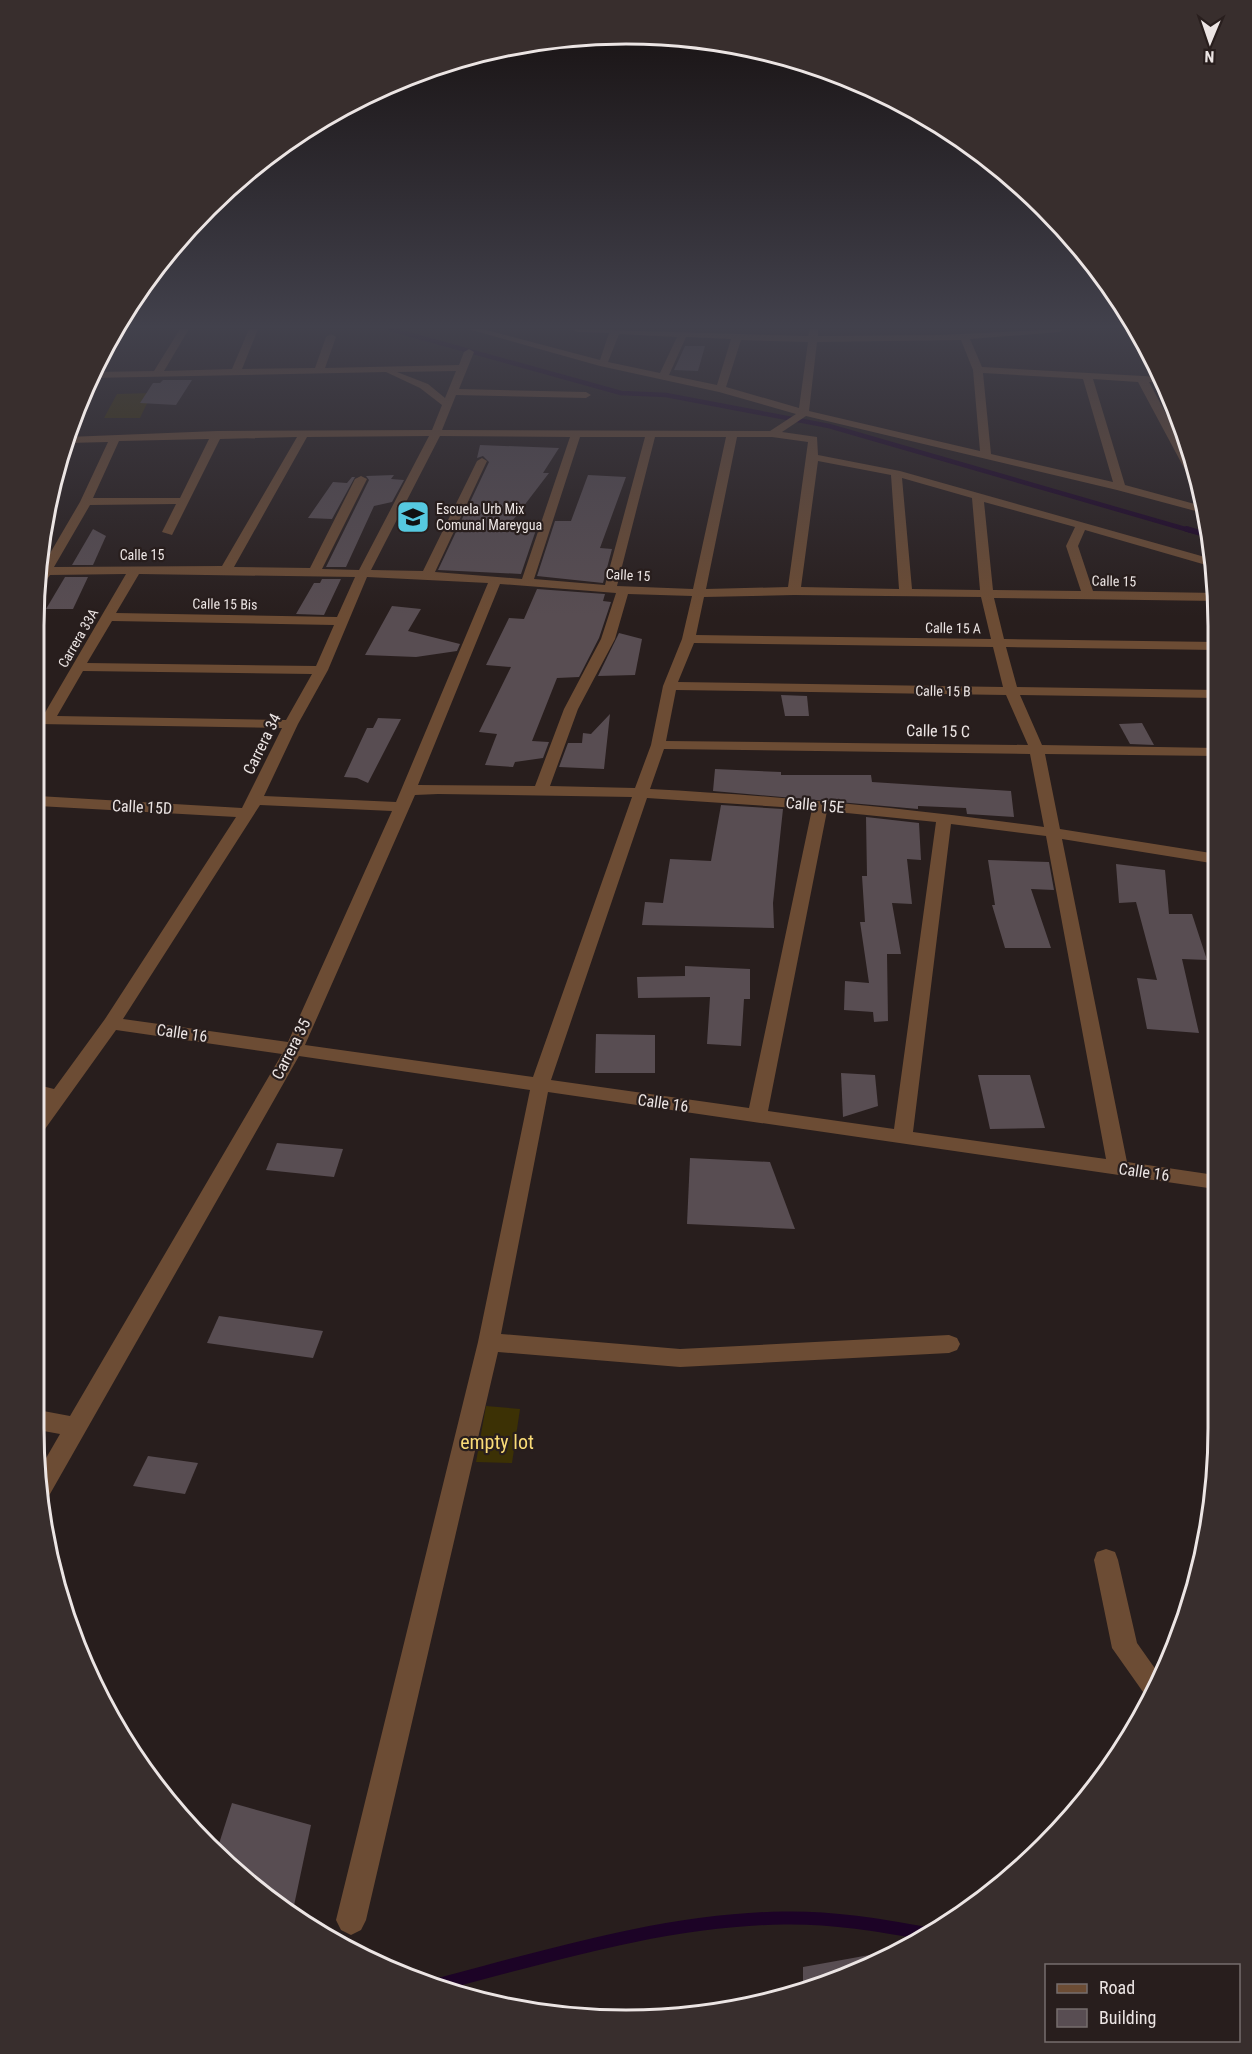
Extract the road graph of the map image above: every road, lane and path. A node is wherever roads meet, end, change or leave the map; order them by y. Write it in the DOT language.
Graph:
graph roads {
  1 [pos="439,425"];
  2 [pos="788,425"];
  3 [pos="846,425"];
  4 [pos="983,425"];
  5 [pos="1101,425"];
  6 [pos="1167,425"];
  7 [pos="436,433"];
  8 [pos="576,433"];
  9 [pos="651,433"];
  10 [pos="217,434"];
  11 [pos="304,434"];
  12 [pos="732,434"];
  13 [pos="772,434"];
  14 [pos="115,438"];
  15 [pos="74,440"];
  16 [pos="1183,454"];
  17 [pos="986,456"];
  18 [pos="813,457"];
  19 [pos="482,460"];
  20 [pos="896,474"];
  21 [pos="361,479"];
  22 [pos="1119,487"];
  23 [pos="978,497"];
  24 [pos="182,501"];
  25 [pos="86,502"];
  26 [pos="1196,508"];
  27 [pos="1081,526"];
  28 [pos="168,532"];
  29 [pos="1205,560"];
  30 [pos="47,565"];
  31 [pos="135,570"];
  32 [pos="226,570"];
  33 [pos="46,571"];
  34 [pos="315,572"];
  35 [pos="363,573"];
  36 [pos="428,575"];
  37 [pos="495,580"];
  38 [pos="527,583"];
  39 [pos="616,590"];
  40 [pos="794,591"];
  41 [pos="699,593"];
  42 [pos="906,594"];
  43 [pos="987,595"];
  44 [pos="1088,596"];
  45 [pos="1207,597"];
  46 [pos="108,617"];
  47 [pos="342,621"];
  48 [pos="689,639"];
  49 [pos="999,644"];
  50 [pos="1208,646"];
  51 [pos="79,667"];
  52 [pos="321,670"];
  53 [pos="670,686"];
  54 [pos="1012,693"];
  55 [pos="1208,694"];
  56 [pos="44,718"];
  57 [pos="44,721"];
  58 [pos="291,724"];
  59 [pos="657,745"];
  60 [pos="1037,750"];
  61 [pos="1208,752"];
  62 [pos="409,790"];
  63 [pos="541,790"];
  64 [pos="640,793"];
  65 [pos="44,801"];
  66 [pos="820,804"];
  67 [pos="251,806"];
  68 [pos="401,807"];
  69 [pos="944,818"];
  70 [pos="1054,832"];
  71 [pos="1208,861"];
  72 [pos="111,1023"];
  73 [pos="294,1049"];
  74 [pos="540,1085"];
  75 [pos="44,1093"];
  76 [pos="57,1096"];
  77 [pos="44,1115"];
  78 [pos="757,1116"];
  79 [pos="903,1137"];
  80 [pos="1119,1168"];
  81 [pos="1208,1181"];
  82 [pos="489,1342"];
  83 [pos="949,1344"];
  84 [pos="44,1421"];
  85 [pos="74,1427"];
  86 [pos="46,1479"];
  87 [pos="1106,1560"];
  88 [pos="1150,1683"];
  89 [pos="351,1920"];
  1 -- 7 [label="street, Carrera 34"];
  2 -- 13 [label="street"];
  3 -- 17 [label="street"];
  4 -- 17 [label="street"];
  5 -- 22 [label="street"];
  6 -- 16 [label="street"];
  7 -- 8 [label="street"];
  7 -- 11 [label="street"];
  7 -- 35 [label="street, Carrera 34"];
  8 -- 9 [label="street"];
  8 -- 38 [label="street"];
  9 -- 12 [label="street"];
  9 -- 39 [label="street"];
  10 -- 11 [label="street"];
  10 -- 14 [label="street"];
  10 -- 24 [label="street"];
  11 -- 32 [label="street"];
  12 -- 13 [label="street"];
  12 -- 41 [label="street"];
  13 -- 18 [label="street"];
  14 -- 15 [label="street"];
  14 -- 25 [label="street"];
  17 -- 22 [label="street"];
  18 -- 20 [label="street"];
  18 -- 40 [label="street"];
  19 -- 36 [label="street"];
  20 -- 23 [label="street"];
  20 -- 42 [label="street"];
  21 -- 34 [label="street"];
  22 -- 26 [label="street"];
  23 -- 27 [label="street"];
  23 -- 43 [label="street"];
  24 -- 25 [label="street"];
  24 -- 28 [label="street"];
  25 -- 30 [label="street"];
  27 -- 29 [label="street"];
  27 -- 44 [label="street"];
  31 -- 32 [label="street, Calle 15"];
  31 -- 33 [label="street, Calle 15"];
  31 -- 46 [label="street, Carrera 33A"];
  32 -- 34 [label="street, Calle 15"];
  34 -- 35 [label="street, Calle 15"];
  35 -- 36 [label="street, Calle 15"];
  35 -- 47 [label="street, Carrera 34"];
  36 -- 37 [label="street, Calle 15"];
  37 -- 38 [label="street, Calle 15"];
  37 -- 62 [label="street, Carrera 35"];
  38 -- 39 [label="street, Calle 15"];
  39 -- 41 [label="street, Calle 15"];
  39 -- 63 [label="street"];
  40 -- 41 [label="street, Calle 15"];
  40 -- 42 [label="street, Calle 15"];
  41 -- 48 [label="street"];
  42 -- 43 [label="street, Calle 15"];
  43 -- 44 [label="street, Calle 15"];
  43 -- 49 [label="street"];
  44 -- 45 [label="street, Calle 15"];
  46 -- 47 [label="street, Calle 15 Bis"];
  46 -- 51 [label="street, Carrera 33A"];
  47 -- 52 [label="street, Carrera 34"];
  48 -- 49 [label="street, Calle 15 A"];
  48 -- 53 [label="street"];
  49 -- 50 [label="street, Calle 15 A"];
  49 -- 54 [label="street"];
  51 -- 52 [label="street"];
  51 -- 56 [label="street, Carrera 33A"];
  52 -- 58 [label="street, Carrera 34"];
  53 -- 54 [label="street, Calle 15 B"];
  53 -- 59 [label="street"];
  54 -- 55 [label="street, Calle 15 B"];
  54 -- 60 [label="street"];
  57 -- 58 [label="street"];
  58 -- 67 [label="street, Carrera 34"];
  59 -- 60 [label="street, Calle 15 C"];
  59 -- 64 [label="street"];
  60 -- 61 [label="street, Calle 15 C"];
  60 -- 70 [label="street"];
  62 -- 63 [label="street, Calle 15E"];
  62 -- 68 [label="street, Carrera 35"];
  63 -- 64 [label="street, Calle 15E"];
  64 -- 66 [label="street, Calle 15E"];
  64 -- 74 [label="street"];
  65 -- 67 [label="street, Calle 15D"];
  66 -- 69 [label="street, Calle 15E"];
  66 -- 78 [label="street"];
  67 -- 68 [label="street, Calle 15D"];
  67 -- 72 [label="street, Carrera 34"];
  68 -- 73 [label="street, Carrera 35"];
  69 -- 70 [label="street, Calle 15E"];
  69 -- 79 [label="street"];
  70 -- 71 [label="street, Calle 15E"];
  70 -- 80 [label="street"];
  72 -- 73 [label="street, Calle 16"];
  72 -- 76 [label="street, Carrera 34"];
  73 -- 74 [label="street, Calle 16"];
  73 -- 85 [label="street, Carrera 35"];
  74 -- 78 [label="street, Calle 16"];
  74 -- 82 [label="street"];
  75 -- 76 [label="street"];
  76 -- 77 [label="street, Carrera 34"];
  78 -- 79 [label="street, Calle 16"];
  79 -- 80 [label="street, Calle 16"];
  80 -- 81 [label="street, Calle 16"];
  82 -- 83 [label="street"];
  82 -- 89 [label="street"];
  84 -- 85 [label="street"];
  85 -- 86 [label="street, Carrera 35"];
  87 -- 88 [label="street"];
}
